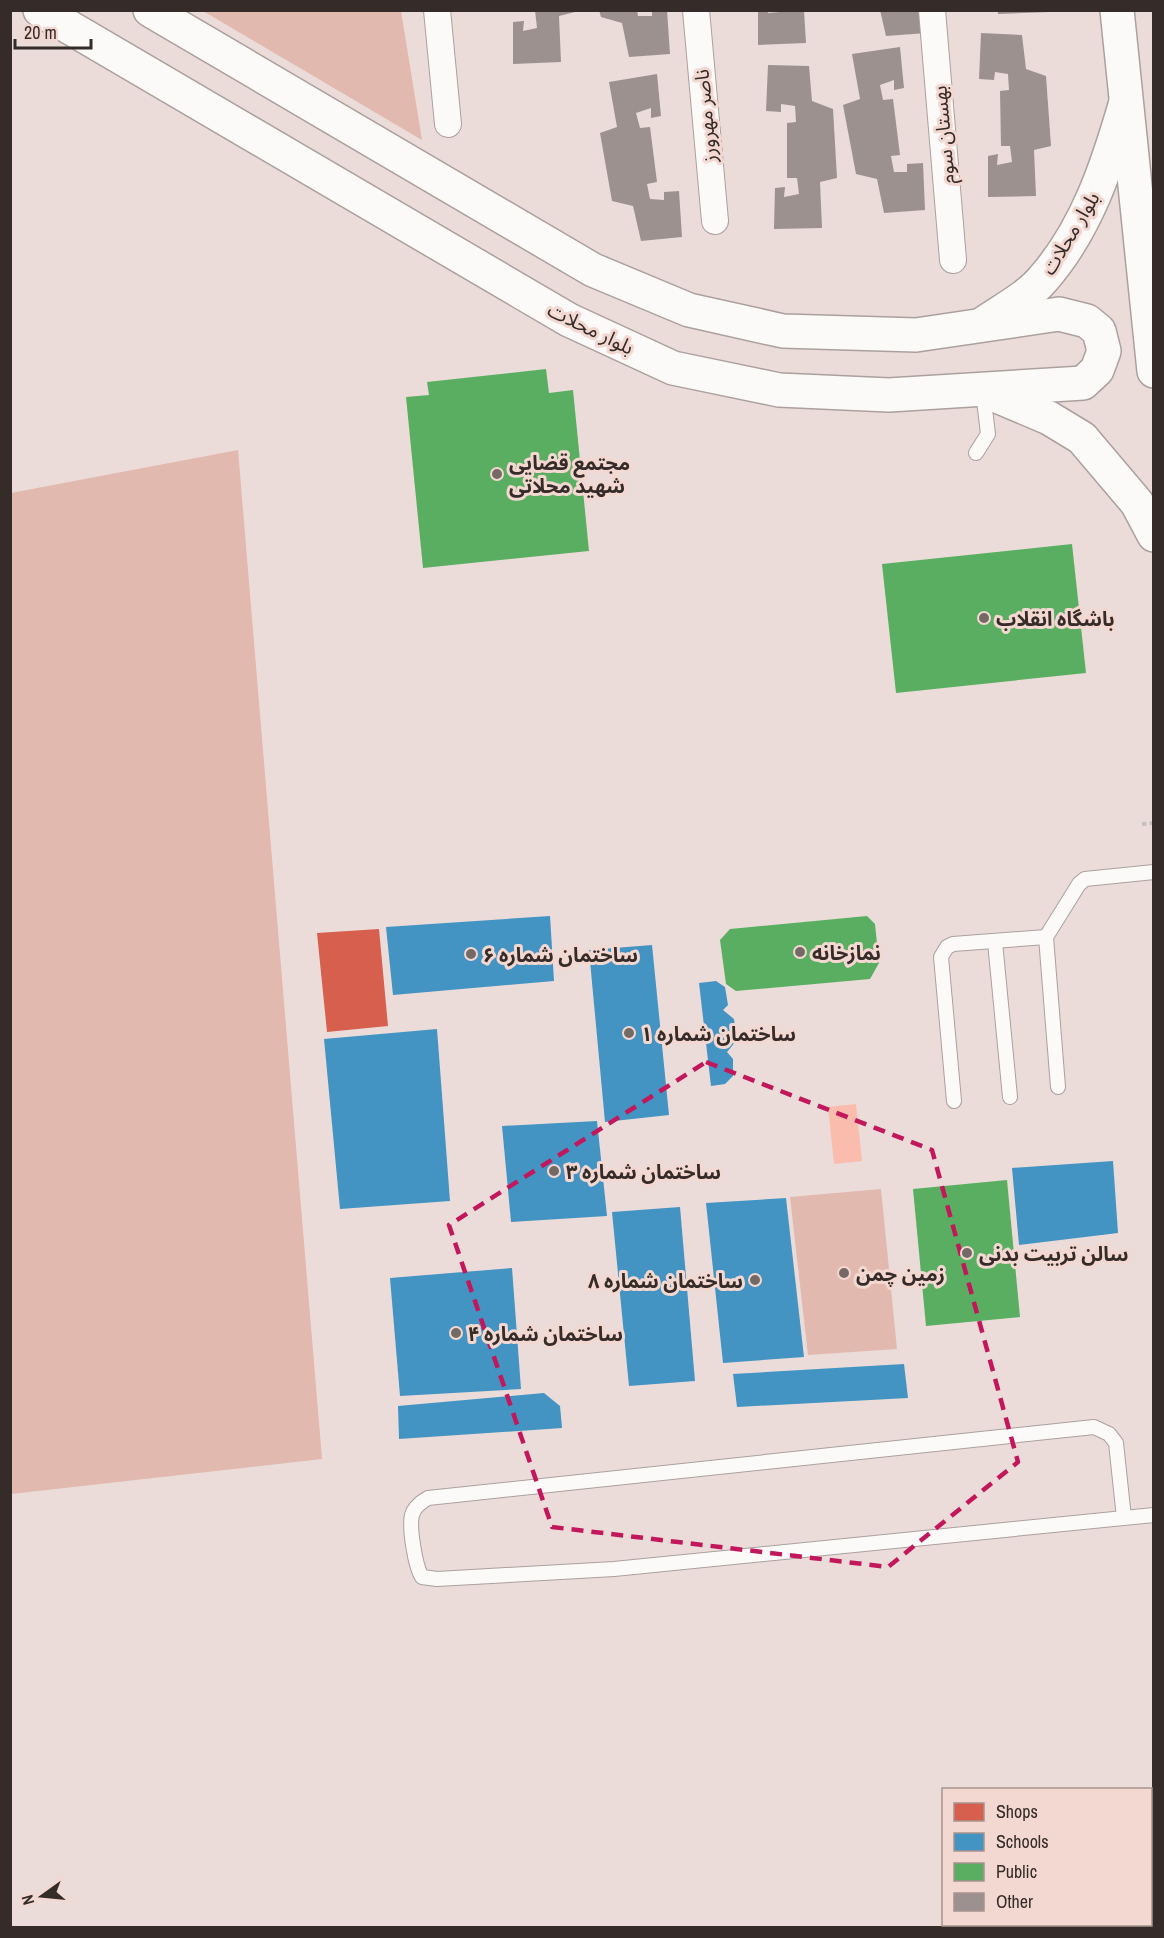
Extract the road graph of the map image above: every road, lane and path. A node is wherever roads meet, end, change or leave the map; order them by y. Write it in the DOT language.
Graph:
graph roads {
  1 [pos="40,10"];
  2 [pos="150,10"];
  3 [pos="437,10"];
  4 [pos="696,10"];
  5 [pos="932,10"];
  6 [pos="1117,10"];
  7 [pos="1126,102"];
  8 [pos="448,124"];
  9 [pos="715,221"];
  10 [pos="953,260"];
  11 [pos="978,328"];
  12 [pos="1154,371"];
  13 [pos="982,390"];
  14 [pos="976,453"];
  15 [pos="1154,535"];
  16 [pos="1142,824"];
  17 [pos="1154,824"];
  18 [pos="1154,872"];
  19 [pos="1046,937"];
  20 [pos="995,942"];
  21 [pos="1058,1087"];
  22 [pos="1010,1097"];
  23 [pos="954,1101"];
  24 [pos="1154,1515"];
  25 [pos="1124,1518"];
  1 -- 13 [label="main road, بلوار محلات"];
  2 -- 11 [label="main road"];
  3 -- 8 [label="street"];
  4 -- 9 [label="street, ناصر مهرورز"];
  5 -- 10 [label="street, بهستان سوم"];
  6 -- 7 [label="main road"];
  7 -- 11 [label="main road, بلوار محلات"];
  7 -- 12 [label="main road"];
  11 -- 13 [label="main road"];
  13 -- 14 [label="lane"];
  13 -- 15 [label="main road, بلوار محلات"];
  16 -- 17 [label="path"];
  18 -- 19 [label="lane"];
  19 -- 20 [label="lane"];
  19 -- 21 [label="lane"];
  20 -- 22 [label="lane"];
  20 -- 23 [label="lane"];
  24 -- 25 [label="lane"];
  25 -- 25 [label="lane"];
}
